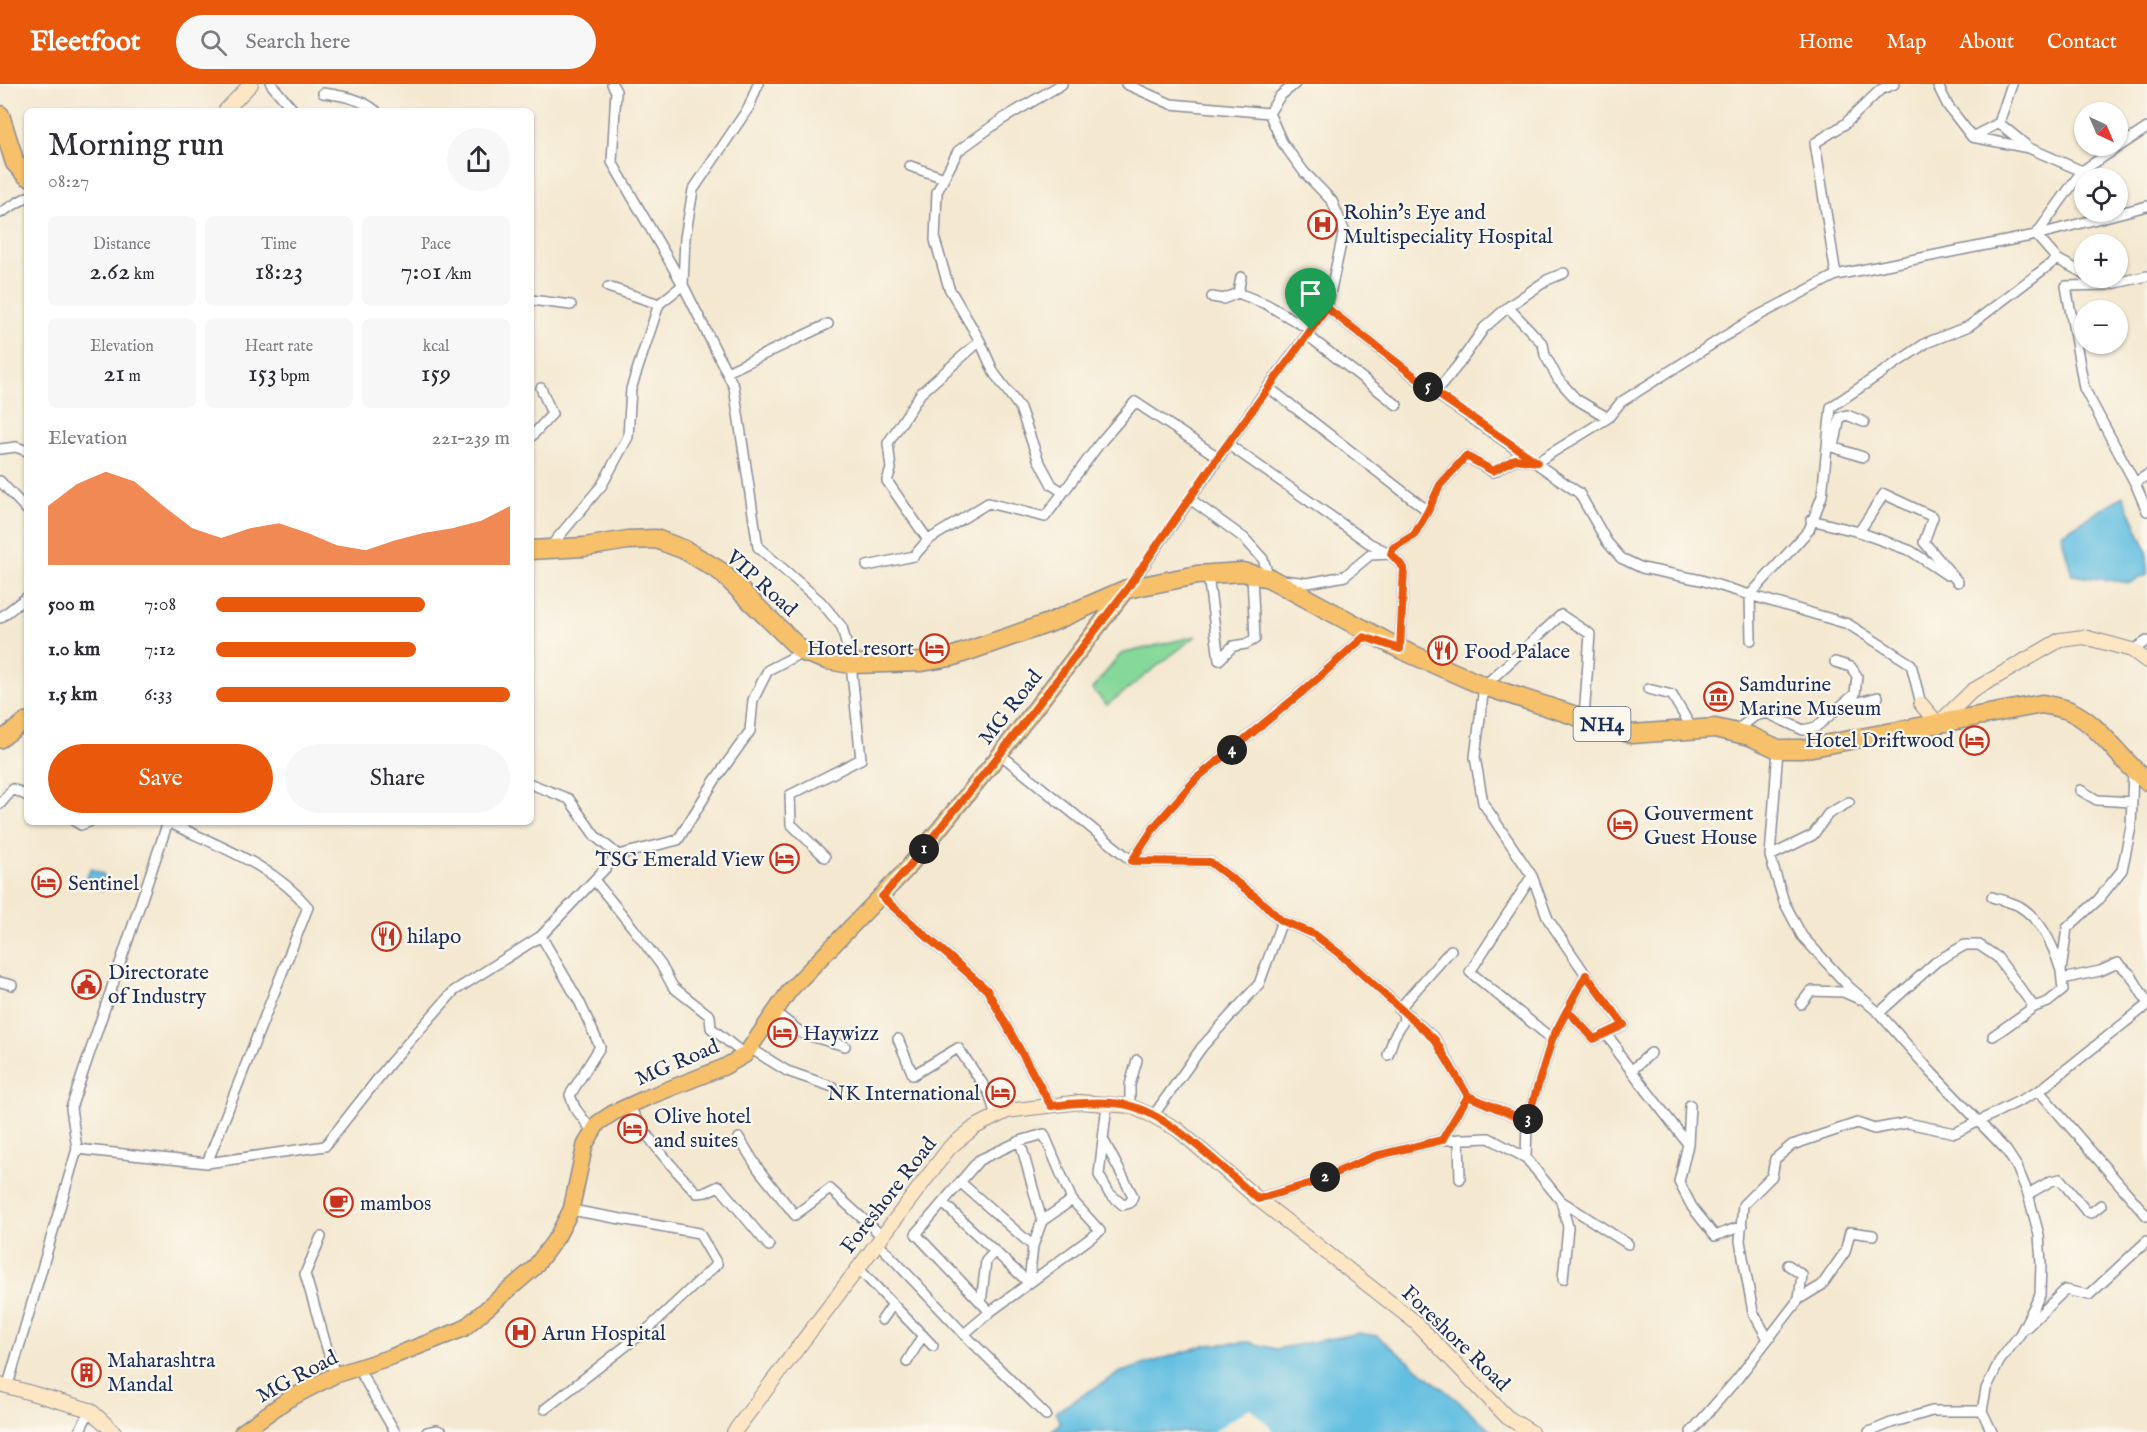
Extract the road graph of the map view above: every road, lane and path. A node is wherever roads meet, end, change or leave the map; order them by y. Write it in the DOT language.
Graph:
graph roads {
  1 [pos="251,84"];
  2 [pos="271,84"];
  3 [pos="612,84"];
  4 [pos="758,84"];
  5 [pos="1062,84"];
  6 [pos="1126,84"];
  7 [pos="1295,84"];
  8 [pos="1894,84"];
  9 [pos="1937,84"];
  10 [pos="2012,84"];
  11 [pos="323,93"];
  12 [pos="228,108"];
  13 [pos="291,108"];
  14 [pos="372,108"];
  15 [pos="1269,113"];
  16 [pos="0,115"];
  17 [pos="1999,123"];
  18 [pos="2147,128"];
  19 [pos="1972,137"];
  20 [pos="2029,148"];
  21 [pos="910,166"];
  22 [pos="2075,168"];
  23 [pos="2087,168"];
  24 [pos="24,173"];
  25 [pos="944,178"];
  26 [pos="2074,182"];
  27 [pos="24,199"];
  28 [pos="2147,206"];
  29 [pos="0,213"];
  30 [pos="2036,235"];
  31 [pos="2057,259"];
  32 [pos="2074,268"];
  33 [pos="1564,273"];
  34 [pos="1836,275"];
  35 [pos="2147,276"];
  36 [pos="1241,277"];
  37 [pos="2128,280"];
  38 [pos="683,285"];
  39 [pos="2074,286"];
  40 [pos="608,287"];
  41 [pos="1238,292"];
  42 [pos="1212,297"];
  43 [pos="534,300"];
  44 [pos="659,303"];
  45 [pos="571,305"];
  46 [pos="1509,307"];
  47 [pos="1327,308"];
  48 [pos="828,324"];
  49 [pos="1309,333"];
  50 [pos="980,341"];
  51 [pos="727,372"];
  52 [pos="1268,387"];
  53 [pos="541,388"];
  54 [pos="1436,393"];
  55 [pos="1397,405"];
  56 [pos="1608,418"];
  57 [pos="1864,422"];
  58 [pos="534,434"];
  59 [pos="1229,445"];
  60 [pos="1831,446"];
  61 [pos="0,449"];
  62 [pos="24,450"];
  63 [pos="1218,457"];
  64 [pos="1863,457"];
  65 [pos="1537,462"];
  66 [pos="2147,475"];
  67 [pos="0,481"];
  68 [pos="2136,483"];
  69 [pos="1063,492"];
  70 [pos="1190,499"];
  71 [pos="24,507"];
  72 [pos="1428,511"];
  73 [pos="2147,511"];
  74 [pos="1811,520"];
  75 [pos="1859,532"];
  76 [pos="928,540"];
  77 [pos="540,549"];
  78 [pos="1391,554"];
  79 [pos="867,566"];
  80 [pos="1208,575"];
  81 [pos="1260,577"];
  82 [pos="1127,589"];
  83 [pos="1750,595"];
  84 [pos="24,599"];
  85 [pos="0,618"];
  86 [pos="1750,640"];
  87 [pos="2147,641"];
  88 [pos="1400,649"];
  89 [pos="2132,650"];
  90 [pos="803,652"];
  91 [pos="2147,660"];
  92 [pos="1835,662"];
  93 [pos="851,664"];
  94 [pos="1484,686"];
  95 [pos="1648,689"];
  96 [pos="1878,697"];
  97 [pos="1921,704"];
  98 [pos="1841,706"];
  99 [pos="1584,718"];
  100 [pos="24,722"];
  101 [pos="1938,724"];
  102 [pos="1693,730"];
  103 [pos="1734,732"];
  104 [pos="0,740"];
  105 [pos="1778,749"];
  106 [pos="1000,754"];
  107 [pos="2140,775"];
  108 [pos="534,785"];
  109 [pos="2080,790"];
  110 [pos="24,794"];
  111 [pos="1849,802"];
  112 [pos="2132,802"];
  113 [pos="0,804"];
  114 [pos="167,825"];
  115 [pos="174,825"];
  116 [pos="618,855"];
  117 [pos="1770,856"];
  118 [pos="825,857"];
  119 [pos="1132,861"];
  120 [pos="1532,876"];
  121 [pos="595,881"];
  122 [pos="882,897"];
  123 [pos="1992,897"];
  124 [pos="1282,921"];
  125 [pos="541,936"];
  126 [pos="1451,950"];
  127 [pos="1586,975"];
  128 [pos="2061,975"];
  129 [pos="0,982"];
  130 [pos="12,986"];
  131 [pos="1802,1004"];
  132 [pos="1869,1004"];
  133 [pos="2147,1004"];
  134 [pos="2034,1007"];
  135 [pos="1401,1010"];
  136 [pos="1567,1010"];
  137 [pos="776,1012"];
  138 [pos="1879,1012"];
  139 [pos="1606,1034"];
  140 [pos="1993,1036"];
  141 [pos="898,1039"];
  142 [pos="1552,1039"];
  143 [pos="844,1046"];
  144 [pos="748,1052"];
  145 [pos="1651,1053"];
  146 [pos="1388,1055"];
  147 [pos="1137,1060"];
  148 [pos="1632,1070"];
  149 [pos="833,1087"];
  150 [pos="2039,1091"];
  151 [pos="1468,1096"];
  152 [pos="1107,1104"];
  153 [pos="1690,1105"];
  154 [pos="629,1106"];
  155 [pos="1051,1106"];
  156 [pos="1130,1106"];
  157 [pos="996,1116"];
  158 [pos="1153,1116"];
  159 [pos="1978,1120"];
  160 [pos="1527,1121"];
  161 [pos="593,1132"];
  162 [pos="739,1138"];
  163 [pos="1103,1139"];
  164 [pos="1459,1139"];
  165 [pos="1442,1140"];
  166 [pos="1020,1141"];
  167 [pos="1688,1144"];
  168 [pos="77,1149"];
  169 [pos="1526,1158"];
  170 [pos="207,1163"];
  171 [pos="1460,1179"];
  172 [pos="960,1182"];
  173 [pos="2028,1194"];
  174 [pos="1258,1199"];
  175 [pos="1072,1200"];
  176 [pos="1561,1202"];
  177 [pos="943,1203"];
  178 [pos="2102,1205"];
  179 [pos="571,1210"];
  180 [pos="2147,1216"];
  181 [pos="1042,1221"];
  182 [pos="1742,1226"];
  183 [pos="1873,1235"];
  184 [pos="321,1237"];
  185 [pos="879,1239"];
  186 [pos="2147,1241"];
  187 [pos="1628,1244"];
  188 [pos="769,1246"];
  189 [pos="1033,1246"];
  190 [pos="995,1251"];
  191 [pos="1788,1265"];
  192 [pos="858,1268"];
  193 [pos="1563,1279"];
  194 [pos="1029,1283"];
  195 [pos="1800,1299"];
  196 [pos="981,1303"];
  197 [pos="893,1304"];
  198 [pos="990,1312"];
  199 [pos="882,1320"];
  200 [pos="964,1334"];
  201 [pos="923,1335"];
  202 [pos="2020,1335"];
  203 [pos="1768,1339"];
  204 [pos="933,1346"];
  205 [pos="907,1362"];
  206 [pos="358,1368"];
  207 [pos="335,1375"];
  208 [pos="4,1384"];
  209 [pos="545,1409"];
  210 [pos="90,1410"];
  211 [pos="1982,1411"];
  212 [pos="1046,1415"];
  213 [pos="79,1432"];
  214 [pos="114,1432"];
  215 [pos="242,1432"];
  216 [pos="395,1432"];
  217 [pos="427,1432"];
  218 [pos="442,1432"];
  219 [pos="734,1432"];
  220 [pos="1530,1432"];
  221 [pos="1691,1432"];
  222 [pos="1869,1432"];
  223 [pos="1992,1432"];
  1 -- 12 [label="main road"];
  2 -- 13 [label="street"];
  3 -- 38 [label="street"];
  4 -- 38 [label="street"];
  5 -- 25 [label="street"];
  6 -- 15 [label="street"];
  7 -- 15 [label="street"];
  8 -- 34 [label="street"];
  9 -- 19 [label="street"];
  10 -- 17 [label="street"];
  11 -- 14 [label="street"];
  15 -- 47 [label="street"];
  16 -- 24 [label="highway"];
  17 -- 19 [label="street"];
  17 -- 20 [label="street"];
  18 -- 23 [label="street"];
  19 -- 20 [label="street"];
  20 -- 22 [label="street"];
  21 -- 25 [label="street"];
  25 -- 50 [label="street"];
  26 -- 30 [label="street"];
  27 -- 29 [label="street"];
  28 -- 30 [label="street"];
  30 -- 31 [label="street"];
  30 -- 34 [label="street"];
  31 -- 32 [label="street"];
  31 -- 60 [label="street"];
  33 -- 46 [label="street"];
  34 -- 56 [label="street"];
  35 -- 37 [label="street"];
  36 -- 41 [label="street"];
  38 -- 44 [label="street"];
  38 -- 51 [label="street"];
  39 -- 68 [label="street"];
  40 -- 44 [label="street"];
  41 -- 42 [label="street"];
  41 -- 49 [label="street"];
  43 -- 45 [label="street"];
  44 -- 77 [label="street"];
  46 -- 54 [label="street"];
  46 -- 56 [label="street"];
  47 -- 49 [label="street"];
  47 -- 54 [label="street"];
  48 -- 51 [label="street"];
  49 -- 52 [label="street"];
  49 -- 55 [label="street"];
  50 -- 69 [label="street"];
  50 -- 76 [label="street"];
  51 -- 93 [label="street"];
  52 -- 59 [label="street"];
  52 -- 72 [label="street"];
  53 -- 58 [label="street"];
  54 -- 65 [label="street"];
  56 -- 65 [label="street"];
  57 -- 60 [label="street"];
  59 -- 63 [label="street"];
  59 -- 78 [label="street"];
  60 -- 64 [label="street"];
  60 -- 74 [label="street"];
  61 -- 62 [label="street"];
  63 -- 69 [label="street"];
  63 -- 70 [label="street"];
  65 -- 72 [label="street"];
  65 -- 83 [label="street"];
  66 -- 68 [label="street"];
  67 -- 71 [label="street"];
  68 -- 73 [label="street"];
  69 -- 76 [label="street"];
  70 -- 81 [label="street"];
  70 -- 82 [label="street"];
  72 -- 78 [label="street"];
  74 -- 75 [label="street"];
  74 -- 83 [label="street"];
  75 -- 75 [label="street"];
  76 -- 79 [label="street"];
  77 -- 90 [label="highway, VIP Road / NH4"];
  78 -- 81 [label="street"];
  78 -- 88 [label="street"];
  80 -- 81 [label="highway, NH4"];
  80 -- 81 [label="street"];
  80 -- 82 [label="highway, NH4"];
  81 -- 88 [label="highway, NH4"];
  82 -- 93 [label="highway, VIP Road / NH4"];
  82 -- 106 [label="main road, MG Road"];
  83 -- 86 [label="street"];
  83 -- 97 [label="street"];
  84 -- 85 [label="street"];
  87 -- 89 [label="street"];
  88 -- 94 [label="highway, NH4"];
  88 -- 119 [label="street"];
  89 -- 91 [label="main road"];
  89 -- 101 [label="main road"];
  90 -- 93 [label="highway, VIP Road / NH4"];
  90 -- 116 [label="street"];
  92 -- 98 [label="street"];
  93 -- 118 [label="street"];
  94 -- 99 [label="highway, NH4"];
  94 -- 99 [label="street"];
  94 -- 120 [label="street"];
  95 -- 102 [label="street"];
  96 -- 98 [label="street"];
  97 -- 101 [label="main road"];
  98 -- 103 [label="street"];
  99 -- 102 [label="highway, NH4"];
  100 -- 104 [label="main road"];
  101 -- 105 [label="highway, NH4"];
  101 -- 107 [label="highway, NH4"];
  102 -- 103 [label="highway, NH4"];
  103 -- 105 [label="highway, NH4"];
  105 -- 117 [label="street"];
  106 -- 119 [label="street"];
  106 -- 122 [label="main road, MG Road"];
  107 -- 112 [label="street"];
  108 -- 116 [label="street"];
  109 -- 112 [label="street"];
  110 -- 113 [label="street"];
  111 -- 117 [label="street"];
  112 -- 128 [label="street"];
  114 -- 168 [label="street"];
  115 -- 170 [label="street"];
  116 -- 121 [label="street"];
  117 -- 132 [label="street"];
  119 -- 124 [label="street"];
  120 -- 127 [label="street"];
  120 -- 142 [label="street"];
  121 -- 125 [label="street"];
  121 -- 144 [label="street"];
  122 -- 137 [label="main road, MG Road"];
  122 -- 155 [label="street"];
  123 -- 128 [label="street"];
  124 -- 135 [label="street"];
  124 -- 158 [label="street"];
  125 -- 161 [label="street"];
  125 -- 170 [label="street"];
  126 -- 135 [label="street"];
  127 -- 136 [label="street"];
  127 -- 139 [label="street"];
  128 -- 133 [label="street"];
  128 -- 134 [label="street"];
  129 -- 130 [label="street"];
  131 -- 132 [label="street"];
  132 -- 138 [label="street"];
  133 -- 150 [label="street"];
  134 -- 138 [label="street"];
  134 -- 140 [label="street"];
  135 -- 146 [label="street"];
  135 -- 151 [label="street"];
  136 -- 139 [label="street"];
  136 -- 142 [label="street"];
  137 -- 143 [label="street"];
  137 -- 144 [label="main road, MG Road"];
  138 -- 159 [label="street"];
  139 -- 148 [label="street"];
  141 -- 157 [label="street"];
  142 -- 160 [label="street"];
  144 -- 149 [label="street"];
  144 -- 154 [label="main road, MG Road"];
  145 -- 148 [label="street"];
  147 -- 156 [label="street"];
  148 -- 167 [label="street"];
  150 -- 159 [label="street"];
  150 -- 180 [label="street"];
  151 -- 160 [label="street"];
  151 -- 165 [label="street"];
  152 -- 155 [label="main road, Foreshore Road"];
  152 -- 156 [label="main road, Foreshore Road"];
  152 -- 163 [label="street"];
  153 -- 167 [label="street"];
  154 -- 161 [label="main road, MG Road"];
  154 -- 188 [label="street"];
  155 -- 157 [label="main road, Foreshore Road"];
  156 -- 158 [label="main road, Foreshore Road"];
  157 -- 185 [label="main road, Foreshore Road"];
  158 -- 174 [label="main road, Foreshore Road"];
  159 -- 173 [label="street"];
  159 -- 182 [label="street"];
  160 -- 169 [label="street"];
  161 -- 179 [label="main road, MG Road"];
  162 -- 185 [label="street"];
  163 -- 163 [label="street"];
  164 -- 165 [label="street"];
  164 -- 169 [label="street"];
  164 -- 171 [label="street"];
  165 -- 174 [label="street"];
  166 -- 172 [label="street"];
  166 -- 175 [label="street"];
  166 -- 181 [label="street"];
  167 -- 182 [label="street"];
  168 -- 170 [label="street"];
  168 -- 208 [label="street"];
  169 -- 176 [label="street"];
  172 -- 177 [label="street"];
  172 -- 189 [label="street"];
  173 -- 178 [label="street"];
  173 -- 202 [label="street"];
  174 -- 220 [label="main road, Foreshore Road"];
  175 -- 181 [label="street"];
  175 -- 194 [label="street"];
  176 -- 187 [label="street"];
  176 -- 193 [label="street"];
  177 -- 190 [label="street"];
  177 -- 196 [label="street"];
  179 -- 206 [label="main road, MG Road"];
  179 -- 209 [label="street"];
  181 -- 189 [label="street"];
  182 -- 203 [label="street"];
  183 -- 195 [label="street"];
  184 -- 207 [label="street"];
  185 -- 192 [label="main road, Foreshore Road"];
  185 -- 200 [label="street"];
  186 -- 202 [label="street"];
  189 -- 194 [label="street"];
  190 -- 194 [label="street"];
  190 -- 196 [label="street"];
  191 -- 195 [label="street"];
  192 -- 197 [label="street"];
  192 -- 219 [label="main road, Foreshore Road"];
  194 -- 198 [label="street"];
  195 -- 203 [label="street"];
  196 -- 198 [label="street"];
  197 -- 199 [label="street"];
  197 -- 201 [label="street"];
  198 -- 200 [label="street"];
  200 -- 212 [label="street"];
  201 -- 204 [label="street"];
  201 -- 205 [label="street"];
  202 -- 211 [label="street"];
  203 -- 221 [label="street"];
  206 -- 207 [label="main road, MG Road"];
  206 -- 216 [label="street"];
  207 -- 215 [label="main road, MG Road"];
  208 -- 210 [label="main road"];
  210 -- 213 [label="street"];
  210 -- 214 [label="main road"];
  211 -- 222 [label="street"];
  211 -- 223 [label="street"];
  217 -- 218 [label="street"];
}
